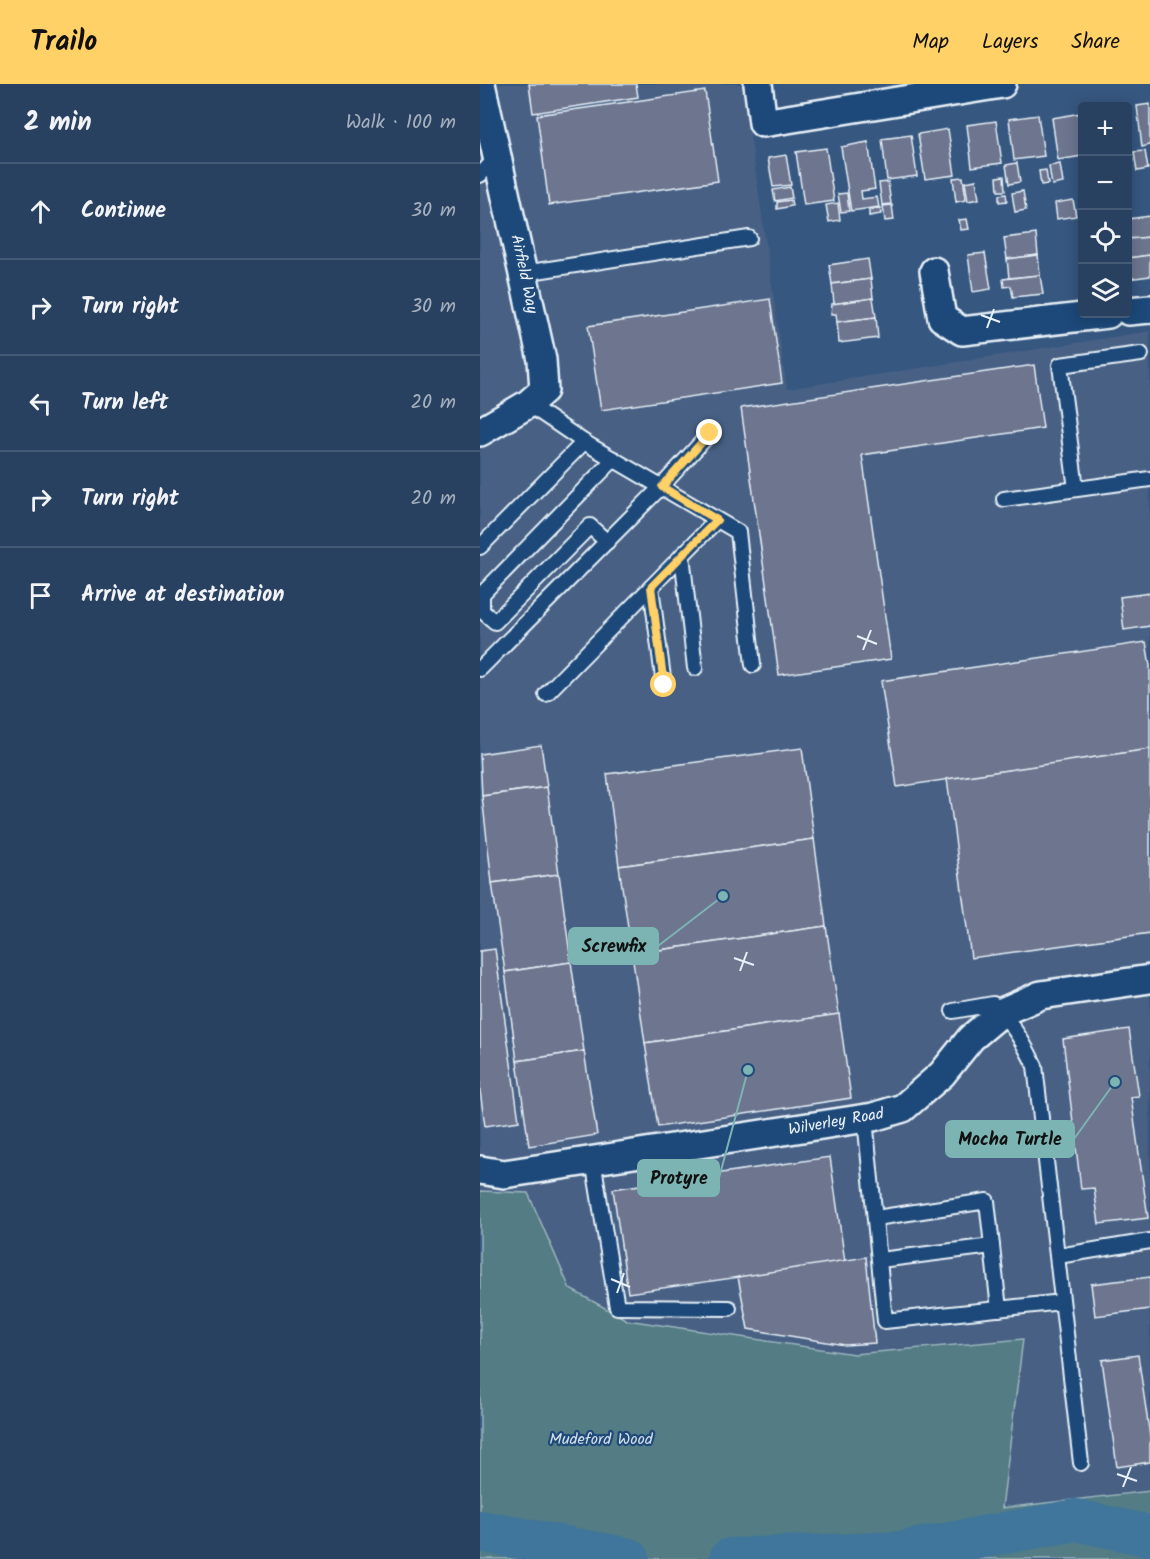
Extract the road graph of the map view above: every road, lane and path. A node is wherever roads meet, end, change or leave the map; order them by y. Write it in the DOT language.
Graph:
graph roads {
  1 [pos="481,84"];
  2 [pos="758,84"];
  3 [pos="1002,84"];
  4 [pos="489,165"];
  5 [pos="749,238"];
  6 [pos="934,271"];
  7 [pos="524,273"];
  8 [pos="1150,309"];
  9 [pos="1132,311"];
  10 [pos="1078,317"];
  11 [pos="1141,354"];
  12 [pos="528,404"];
  13 [pos="480,432"];
  14 [pos="710,433"];
  15 [pos="584,441"];
  16 [pos="614,459"];
  17 [pos="1150,479"];
  18 [pos="662,487"];
  19 [pos="1076,489"];
  20 [pos="1004,499"];
  21 [pos="717,520"];
  22 [pos="607,542"];
  23 [pos="480,547"];
  24 [pos="682,555"];
  25 [pos="651,587"];
  26 [pos="483,618"];
  27 [pos="753,665"];
  28 [pos="695,668"];
  29 [pos="480,669"];
  30 [pos="664,685"];
  31 [pos="546,694"];
  32 [pos="1150,979"];
  33 [pos="953,1011"];
  34 [pos="1002,1012"];
  35 [pos="864,1119"];
  36 [pos="593,1160"];
  37 [pos="480,1170"];
  38 [pos="876,1218"];
  39 [pos="1150,1241"];
  40 [pos="992,1246"];
  41 [pos="1058,1256"];
  42 [pos="880,1260"];
  43 [pos="1062,1302"];
  44 [pos="729,1308"];
  45 [pos="999,1309"];
  46 [pos="1081,1463"];
  1 -- 4 [label="street, Airfield Way"];
  2 -- 3 [label="street"];
  4 -- 7 [label="street, Airfield Way"];
  5 -- 7 [label="lane"];
  6 -- 10 [label="street"];
  7 -- 12 [label="street, Airfield Way"];
  8 -- 9 [label="street"];
  11 -- 19 [label="lane"];
  12 -- 13 [label="street, Airfield Way"];
  12 -- 15 [label="lane"];
  14 -- 18 [label="lane"];
  15 -- 16 [label="lane"];
  15 -- 23 [label="lane"];
  16 -- 18 [label="lane"];
  16 -- 26 [label="lane"];
  17 -- 19 [label="lane"];
  18 -- 21 [label="lane"];
  18 -- 22 [label="lane"];
  19 -- 20 [label="lane"];
  21 -- 24 [label="lane"];
  21 -- 27 [label="lane"];
  22 -- 26 [label="lane"];
  22 -- 29 [label="lane"];
  24 -- 25 [label="lane"];
  24 -- 28 [label="lane"];
  25 -- 30 [label="lane"];
  25 -- 31 [label="lane"];
  32 -- 34 [label="street, Wilverley Road"];
  33 -- 34 [label="lane"];
  34 -- 35 [label="street, Wilverley Road"];
  34 -- 41 [label="lane"];
  35 -- 36 [label="street, Wilverley Road"];
  35 -- 38 [label="lane"];
  36 -- 37 [label="street, Wilverley Road"];
  36 -- 44 [label="lane"];
  38 -- 40 [label="lane"];
  38 -- 42 [label="lane"];
  39 -- 41 [label="lane"];
  40 -- 42 [label="lane"];
  40 -- 45 [label="lane"];
  41 -- 43 [label="lane"];
  42 -- 45 [label="lane"];
  43 -- 45 [label="lane"];
  43 -- 46 [label="lane"];
}
